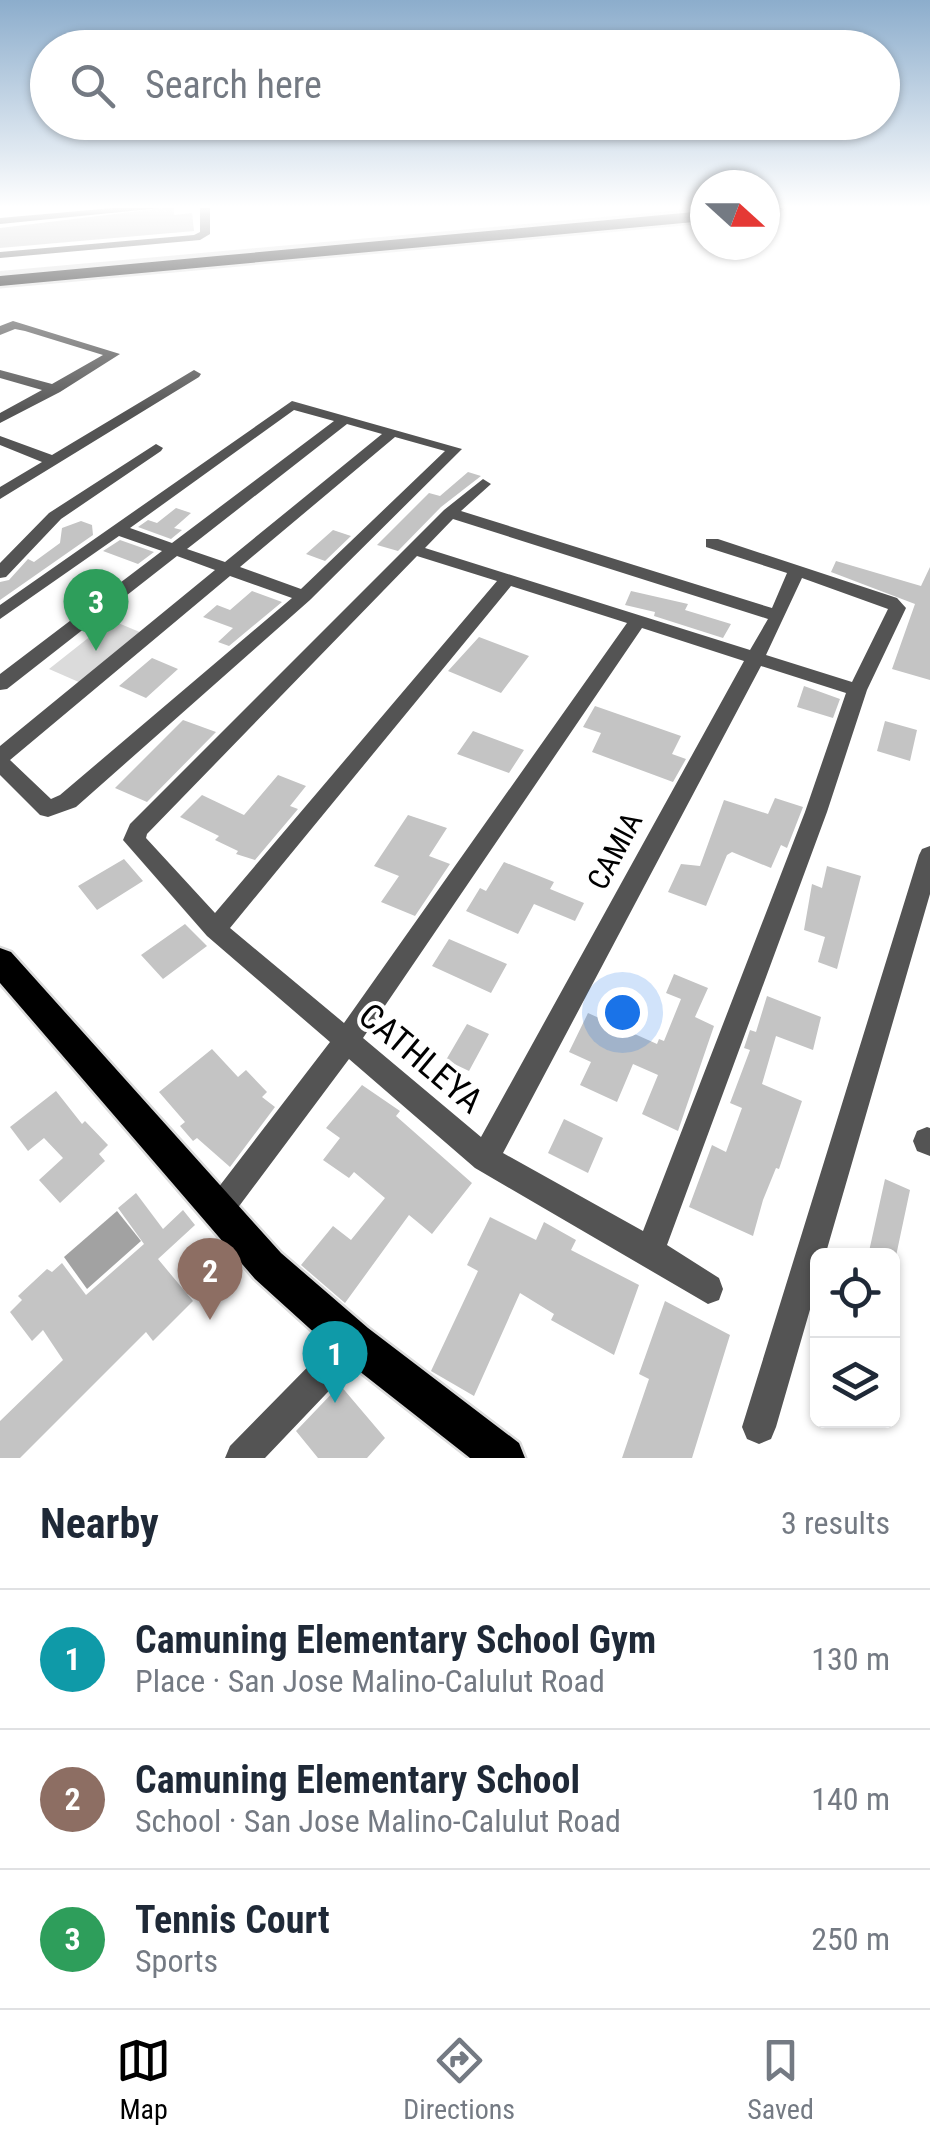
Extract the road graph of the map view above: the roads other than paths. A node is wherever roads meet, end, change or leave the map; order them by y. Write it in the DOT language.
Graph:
graph roads {
  1 [pos="54,276"];
  2 [pos="0,281"];
  3 [pos="0,330"];
  4 [pos="0,374"];
  5 [pos="194,374"];
  6 [pos="55,389"];
  7 [pos="346,418"];
  8 [pos="0,419"];
  9 [pos="393,432"];
  10 [pos="0,440"];
  11 [pos="156,448"];
  12 [pos="53,461"];
  13 [pos="483,484"];
  14 [pos="0,494"];
  15 [pos="450,513"];
  16 [pos="116,529"];
  17 [pos="712,543"];
  18 [pos="172,550"];
  19 [pos="416,550"];
  20 [pos="230,570"];
  21 [pos="796,572"];
  22 [pos="0,573"];
  23 [pos="506,581"];
  24 [pos="304,596"];
  25 [pos="0,614"];
  26 [pos="778,616"];
  27 [pos="636,623"];
  28 [pos="753,657"];
  29 [pos="0,684"];
  30 [pos="856,690"];
  31 [pos="0,759"];
  32 [pos="930,855"];
  33 [pos="215,929"];
  34 [pos="0,961"];
  35 [pos="347,1040"];
  36 [pos="486,1158"];
  37 [pos="218,1211"];
  38 [pos="650,1251"];
  39 [pos="708,1289"];
  40 [pos="354,1342"];
  41 [pos="760,1427"];
  42 [pos="242,1458"];
  43 [pos="504,1458"];
  1 -- 2 [label="highway"];
  3 -- 6 [label="street"];
  4 -- 6 [label="street"];
  5 -- 12 [label="street"];
  6 -- 8 [label="street"];
  7 -- 9 [label="street"];
  7 -- 16 [label="street"];
  7 -- 18 [label="street"];
  9 -- 20 [label="street"];
  9 -- 24 [label="street"];
  10 -- 12 [label="street"];
  11 -- 22 [label="street"];
  12 -- 14 [label="street"];
  13 -- 15 [label="street"];
  15 -- 19 [label="street"];
  15 -- 26 [label="street"];
  16 -- 18 [label="street"];
  16 -- 25 [label="street"];
  17 -- 21 [label="street"];
  18 -- 20 [label="street"];
  18 -- 29 [label="street"];
  19 -- 23 [label="street"];
  19 -- 33 [label="street, CATHLEYA"];
  20 -- 24 [label="street"];
  20 -- 31 [label="street"];
  21 -- 26 [label="street, CAMIA"];
  21 -- 30 [label="street"];
  23 -- 27 [label="street"];
  23 -- 33 [label="street"];
  24 -- 31 [label="street"];
  26 -- 28 [label="street, CAMIA"];
  27 -- 28 [label="street"];
  27 -- 35 [label="street"];
  28 -- 30 [label="street"];
  28 -- 36 [label="street, CAMIA"];
  30 -- 38 [label="street"];
  32 -- 41 [label="street"];
  33 -- 35 [label="street, CATHLEYA"];
  34 -- 37 [label="main road"];
  35 -- 36 [label="street, CATHLEYA"];
  35 -- 37 [label="street"];
  36 -- 38 [label="street, CATHLEYA"];
  37 -- 40 [label="main road"];
  38 -- 39 [label="street, CATHLEYA"];
  40 -- 42 [label="street"];
  40 -- 43 [label="main road"];
}
